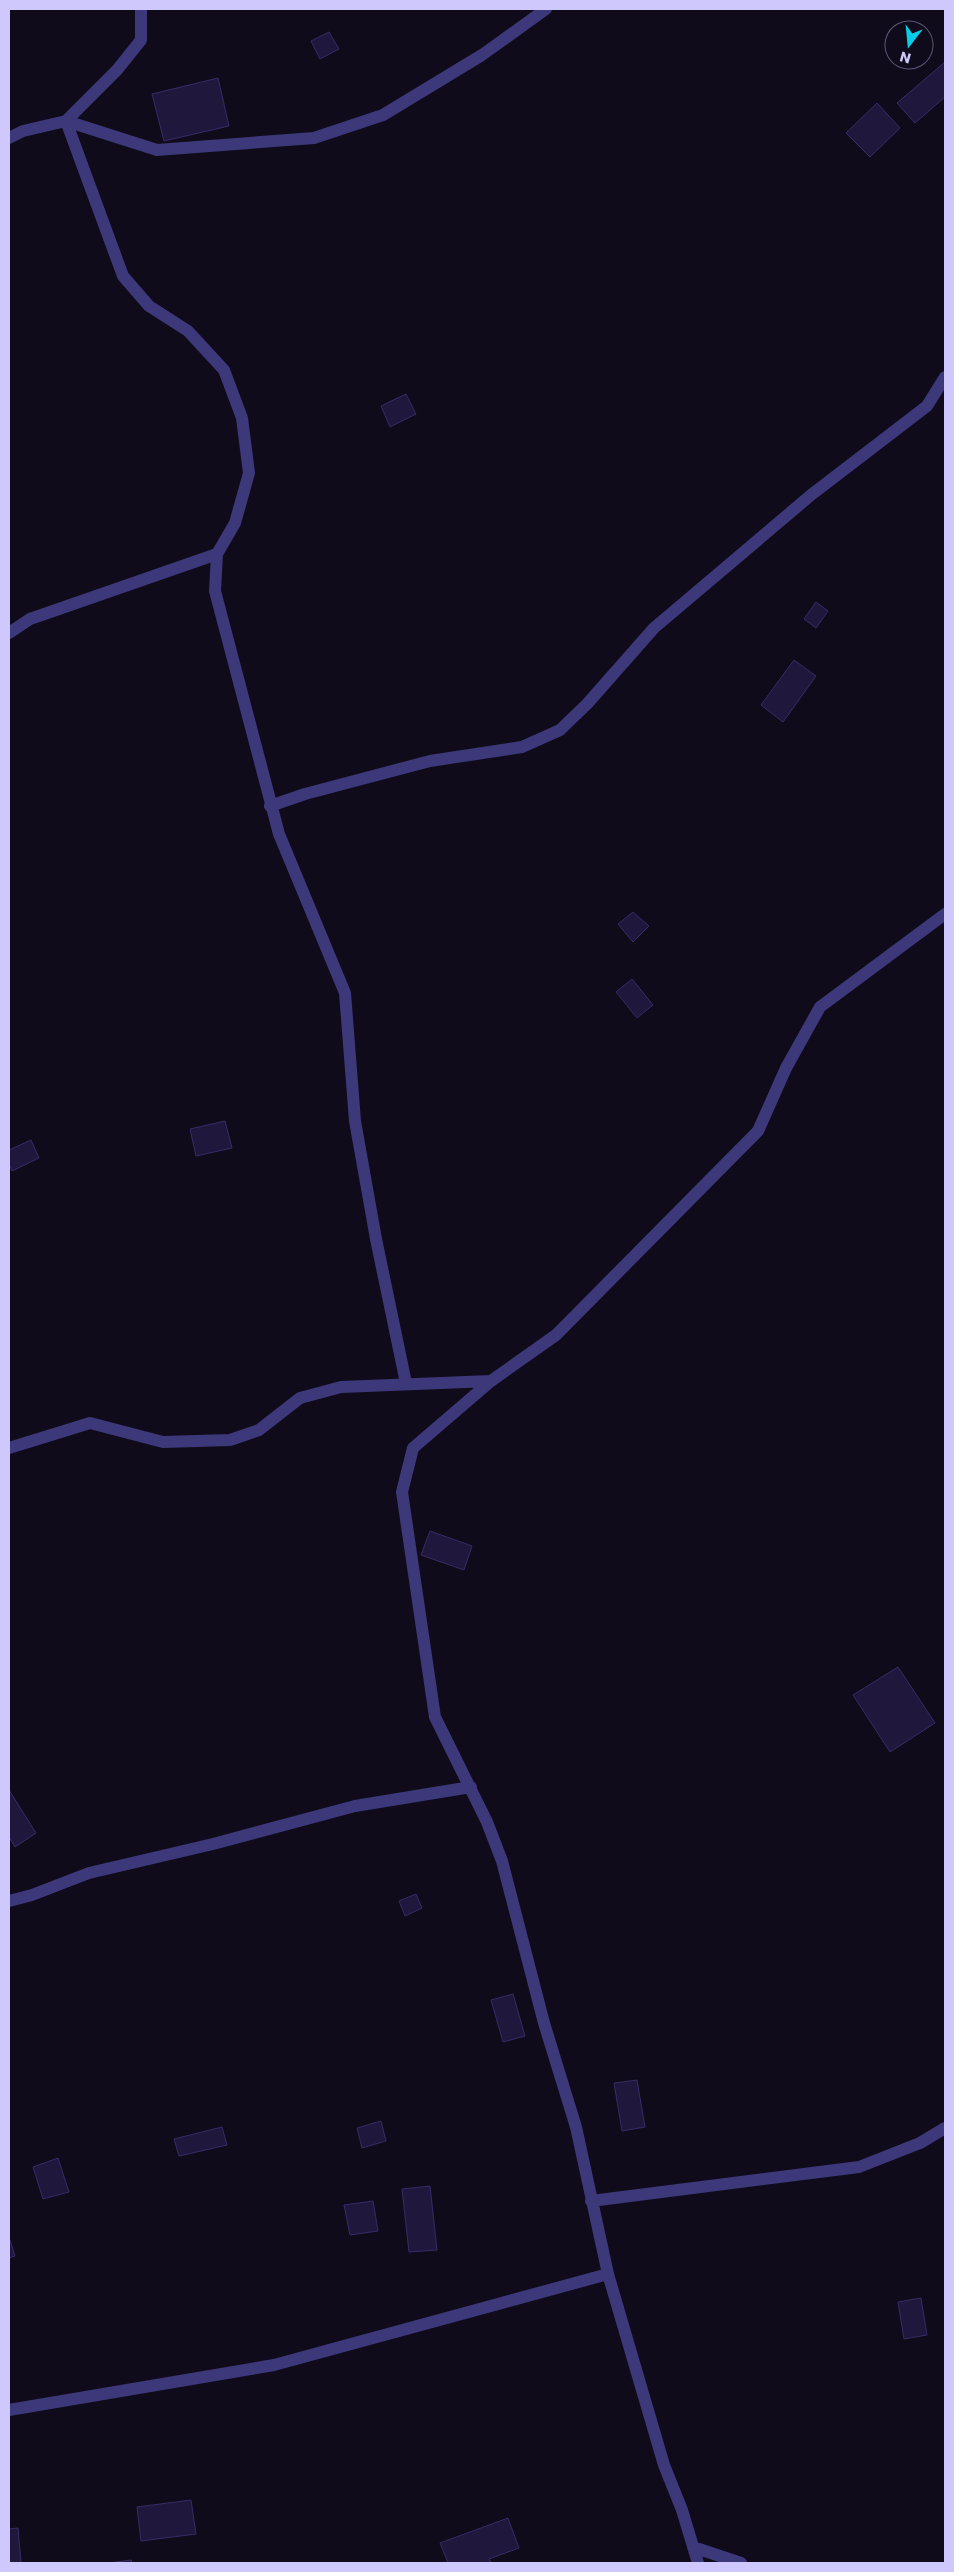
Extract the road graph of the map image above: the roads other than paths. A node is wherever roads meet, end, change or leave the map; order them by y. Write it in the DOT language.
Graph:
graph roads {
  1 [pos="141,9"];
  2 [pos="546,9"];
  3 [pos="66,120"];
  4 [pos="9,138"];
  5 [pos="945,376"];
  6 [pos="217,554"];
  7 [pos="9,633"];
  8 [pos="270,806"];
  9 [pos="945,914"];
  10 [pos="491,1381"];
  11 [pos="406,1383"];
  12 [pos="9,1448"];
  13 [pos="471,1788"];
  14 [pos="9,1901"];
  15 [pos="945,2128"];
  16 [pos="591,2201"];
  17 [pos="608,2274"];
  18 [pos="9,2410"];
  19 [pos="694,2547"];
  20 [pos="698,2563"];
  21 [pos="742,2563"];
  1 -- 3 [label="street"];
  2 -- 3 [label="street"];
  3 -- 4 [label="street"];
  3 -- 6 [label="street"];
  5 -- 8 [label="street"];
  6 -- 7 [label="street"];
  6 -- 8 [label="street"];
  8 -- 11 [label="street"];
  9 -- 10 [label="street"];
  10 -- 11 [label="street"];
  10 -- 13 [label="street"];
  11 -- 12 [label="street"];
  13 -- 14 [label="street"];
  13 -- 16 [label="street"];
  15 -- 16 [label="street"];
  16 -- 17 [label="street"];
  17 -- 18 [label="street"];
  17 -- 19 [label="street"];
  19 -- 20 [label="street"];
  19 -- 21 [label="street"];
}
